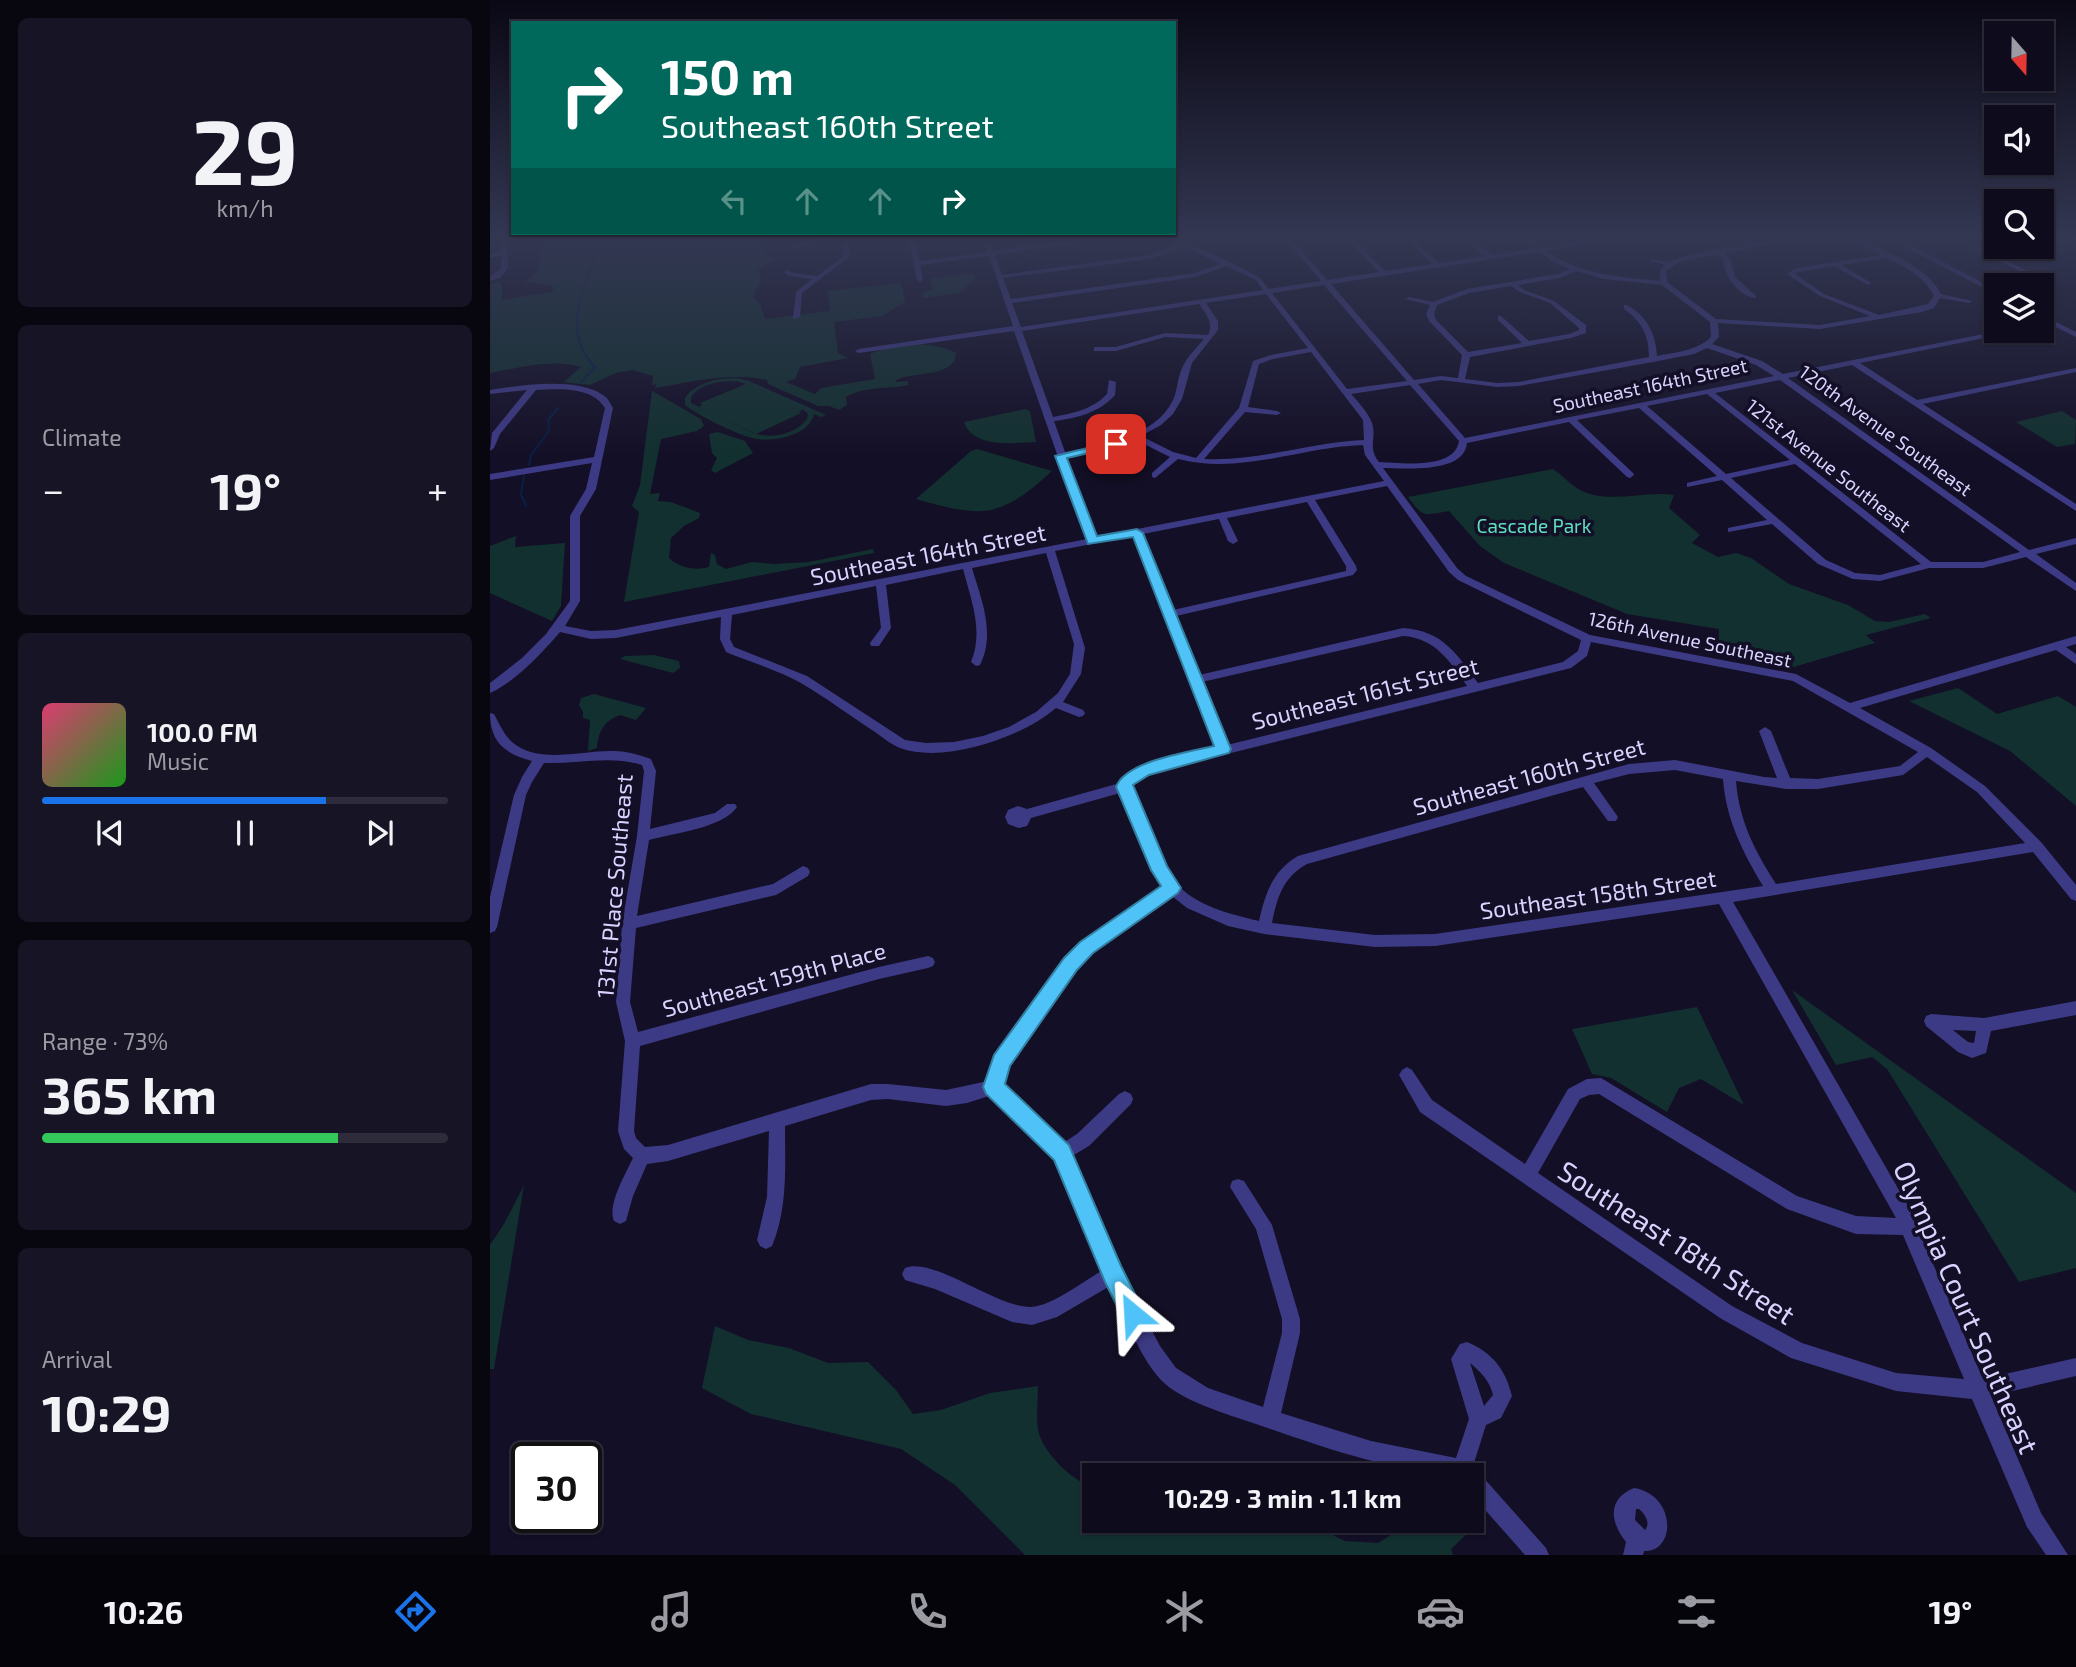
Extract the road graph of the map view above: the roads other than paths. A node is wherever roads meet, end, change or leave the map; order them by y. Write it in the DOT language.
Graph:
graph roads {
  1 [pos="796,312"];
  2 [pos="1010,312"];
  3 [pos="1135,312"];
  4 [pos="1208,312"];
  5 [pos="1283,312"];
  6 [pos="1351,312"];
  7 [pos="1431,312"];
  8 [pos="1565,312"];
  9 [pos="1633,312"];
  10 [pos="1702,312"];
  11 [pos="1864,312"];
  12 [pos="1906,312"];
  13 [pos="796,317"];
  14 [pos="1878,317"];
  15 [pos="1502,318"];
  16 [pos="1714,321"];
  17 [pos="2054,323"];
  18 [pos="1787,326"];
  19 [pos="1016,329"];
  20 [pos="2054,330"];
  21 [pos="2074,332"];
  22 [pos="1581,334"];
  23 [pos="1791,335"];
  24 [pos="1984,336"];
  25 [pos="1210,337"];
  26 [pos="1528,344"];
  27 [pos="1707,345"];
  28 [pos="1097,349"];
  29 [pos="1312,350"];
  30 [pos="859,351"];
  31 [pos="1466,355"];
  32 [pos="1653,360"];
  33 [pos="1853,362"];
  34 [pos="2076,370"];
  35 [pos="1780,376"];
  36 [pos="1462,378"];
  37 [pos="1410,380"];
  38 [pos="1112,382"];
  39 [pos="533,388"];
  40 [pos="490,391"];
  41 [pos="1708,391"];
  42 [pos="1346,392"];
  43 [pos="1915,403"];
  44 [pos="1640,405"];
  45 [pos="1242,409"];
  46 [pos="1277,413"];
  47 [pos="1571,419"];
  48 [pos="1048,420"];
  49 [pos="1136,437"];
  50 [pos="1463,441"];
  51 [pos="1367,442"];
  52 [pos="490,448"];
  53 [pos="1060,456"];
  54 [pos="1176,457"];
  55 [pos="599,459"];
  56 [pos="1198,461"];
  57 [pos="1796,461"];
  58 [pos="1377,465"];
  59 [pos="1155,475"];
  60 [pos="1630,475"];
  61 [pos="490,477"];
  62 [pos="1724,477"];
  63 [pos="1390,483"];
  64 [pos="1690,485"];
  65 [pos="1310,499"];
  66 [pos="2076,508"];
  67 [pos="1222,516"];
  68 [pos="1774,521"];
  69 [pos="1731,530"];
  70 [pos="1137,533"];
  71 [pos="1092,541"];
  72 [pos="1233,541"];
  73 [pos="2076,541"];
  74 [pos="1050,550"];
  75 [pos="2028,554"];
  76 [pos="1929,565"];
  77 [pos="967,566"];
  78 [pos="881,583"];
  79 [pos="2076,588"];
  80 [pos="727,613"];
  81 [pos="1170,614"];
  82 [pos="556,628"];
  83 [pos="1587,638"];
  84 [pos="2076,640"];
  85 [pos="875,643"];
  86 [pos="2057,645"];
  87 [pos="2076,660"];
  88 [pos="976,662"];
  89 [pos="1197,679"];
  90 [pos="1475,688"];
  91 [pos="490,689"];
  92 [pos="1055,703"];
  93 [pos="1851,707"];
  94 [pos="1079,713"];
  95 [pos="490,717"];
  96 [pos="1765,731"];
  97 [pos="1223,749"];
  98 [pos="1927,751"];
  99 [pos="541,758"];
  100 [pos="1729,775"];
  101 [pos="1586,781"];
  102 [pos="1786,784"];
  103 [pos="1124,787"];
  104 [pos="731,807"];
  105 [pos="1025,815"];
  106 [pos="1612,817"];
  107 [pos="643,836"];
  108 [pos="2036,846"];
  109 [pos="803,872"];
  110 [pos="1172,888"];
  111 [pos="1772,889"];
  112 [pos="2076,895"];
  113 [pos="1723,898"];
  114 [pos="629,924"];
  115 [pos="490,926"];
  116 [pos="1264,928"];
  117 [pos="928,962"];
  118 [pos="2076,1009"];
  119 [pos="1984,1025"];
  120 [pos="633,1041"];
  121 [pos="1407,1075"];
  122 [pos="993,1087"];
  123 [pos="1125,1099"];
  124 [pos="777,1122"];
  125 [pos="1062,1153"];
  126 [pos="642,1156"];
  127 [pos="1528,1175"];
  128 [pos="1238,1186"];
  129 [pos="620,1215"];
  130 [pos="1908,1227"];
  131 [pos="766,1240"];
  132 [pos="911,1274"];
  133 [pos="1113,1274"];
  134 [pos="2076,1367"];
  135 [pos="1978,1390"];
  136 [pos="1270,1419"];
  137 [pos="1479,1419"];
  138 [pos="1419,1463"];
  139 [pos="1470,1463"];
  140 [pos="1484,1494"];
  141 [pos="1539,1555"];
  142 [pos="2059,1555"];
  1 -- 13 [label="street"];
  2 -- 19 [label="street"];
  3 -- 19 [label="street"];
  4 -- 25 [label="street"];
  5 -- 29 [label="street, 126th Avenue Southeast"];
  6 -- 37 [label="street"];
  7 -- 31 [label="street"];
  8 -- 22 [label="street"];
  9 -- 32 [label="street"];
  10 -- 16 [label="street"];
  11 -- 14 [label="street"];
  12 -- 14 [label="street"];
  14 -- 18 [label="street"];
  15 -- 26 [label="street"];
  16 -- 18 [label="street"];
  16 -- 27 [label="street"];
  17 -- 21 [label="street"];
  18 -- 23 [label="street"];
  19 -- 30 [label="street"];
  19 -- 48 [label="street"];
  20 -- 21 [label="street"];
  22 -- 26 [label="street"];
  24 -- 33 [label="street, Southeast 164th Street"];
  25 -- 28 [label="street"];
  25 -- 49 [label="street"];
  26 -- 31 [label="street"];
  27 -- 32 [label="street"];
  27 -- 35 [label="street, 120th Avenue Southeast"];
  29 -- 42 [label="street, 126th Avenue Southeast"];
  29 -- 45 [label="street"];
  31 -- 36 [label="street"];
  32 -- 36 [label="street"];
  33 -- 35 [label="street, Southeast 164th Street"];
  33 -- 43 [label="street"];
  34 -- 43 [label="street"];
  35 -- 41 [label="street, Southeast 164th Street"];
  35 -- 75 [label="street, 120th Avenue Southeast"];
  36 -- 37 [label="street"];
  37 -- 42 [label="street"];
  37 -- 50 [label="street"];
  38 -- 48 [label="street"];
  39 -- 40 [label="street"];
  39 -- 52 [label="street"];
  39 -- 55 [label="street"];
  41 -- 44 [label="street, Southeast 164th Street"];
  41 -- 57 [label="street, 121st Avenue Southeast"];
  42 -- 51 [label="street, 126th Avenue Southeast"];
  43 -- 66 [label="street"];
  44 -- 47 [label="street, Southeast 164th Street"];
  44 -- 62 [label="street"];
  45 -- 46 [label="street"];
  45 -- 56 [label="street"];
  47 -- 50 [label="street, Southeast 164th Street"];
  47 -- 60 [label="street"];
  48 -- 53 [label="street"];
  49 -- 53 [label="street"];
  49 -- 54 [label="street"];
  50 -- 58 [label="street"];
  51 -- 56 [label="street"];
  51 -- 58 [label="street, 126th Avenue Southeast"];
  53 -- 71 [label="street"];
  54 -- 56 [label="street"];
  54 -- 59 [label="street"];
  55 -- 61 [label="street"];
  55 -- 82 [label="street"];
  57 -- 62 [label="street"];
  57 -- 76 [label="street, 121st Avenue Southeast"];
  58 -- 63 [label="street, 126th Avenue Southeast"];
  62 -- 64 [label="street"];
  62 -- 68 [label="street"];
  63 -- 65 [label="street, Southeast 164th Street"];
  63 -- 83 [label="street, 126th Avenue Southeast"];
  65 -- 67 [label="street, Southeast 164th Street"];
  65 -- 81 [label="street"];
  67 -- 70 [label="street, Southeast 164th Street"];
  67 -- 72 [label="street"];
  68 -- 69 [label="street"];
  68 -- 76 [label="street"];
  70 -- 71 [label="street, Southeast 164th Street"];
  70 -- 81 [label="street"];
  71 -- 74 [label="street, Southeast 164th Street"];
  73 -- 75 [label="street"];
  74 -- 77 [label="street, Southeast 164th Street"];
  74 -- 92 [label="street"];
  75 -- 76 [label="street"];
  75 -- 79 [label="street, 120th Avenue Southeast"];
  77 -- 78 [label="street, Southeast 164th Street"];
  77 -- 88 [label="street"];
  78 -- 80 [label="street, Southeast 164th Street"];
  78 -- 85 [label="street"];
  80 -- 82 [label="street, Southeast 164th Street"];
  80 -- 92 [label="street"];
  81 -- 89 [label="street"];
  82 -- 91 [label="street"];
  83 -- 90 [label="street, Southeast 161st Street"];
  83 -- 93 [label="street, 126th Avenue Southeast"];
  84 -- 86 [label="street"];
  86 -- 87 [label="street"];
  86 -- 93 [label="street"];
  89 -- 90 [label="street"];
  89 -- 97 [label="street"];
  90 -- 97 [label="street, Southeast 161st Street"];
  92 -- 94 [label="street"];
  93 -- 98 [label="street, 126th Avenue Southeast"];
  95 -- 99 [label="street"];
  96 -- 102 [label="street"];
  97 -- 103 [label="street, Southeast 161st Street"];
  98 -- 102 [label="street, Southeast 160th Street"];
  98 -- 108 [label="street, 126th Avenue Southeast"];
  99 -- 107 [label="street, 131st Place Southeast"];
  99 -- 115 [label="street"];
  100 -- 101 [label="street, Southeast 160th Street"];
  100 -- 102 [label="street, Southeast 160th Street"];
  100 -- 111 [label="street"];
  101 -- 106 [label="street"];
  101 -- 116 [label="street, Southeast 160th Street"];
  103 -- 105 [label="street, Southeast 161st Street"];
  103 -- 110 [label="street"];
  104 -- 107 [label="street"];
  107 -- 114 [label="street, 131st Place Southeast"];
  108 -- 111 [label="street, Southeast 158th Street"];
  108 -- 112 [label="street, 126th Avenue Southeast"];
  109 -- 114 [label="street"];
  110 -- 116 [label="street, Southeast 158th Street"];
  110 -- 122 [label="street"];
  111 -- 113 [label="street, Southeast 158th Street"];
  113 -- 116 [label="street, Southeast 158th Street"];
  113 -- 130 [label="street, Olympia Court Southeast"];
  114 -- 120 [label="street, 131st Place Southeast"];
  117 -- 120 [label="street, Southeast 159th Place"];
  118 -- 119 [label="street"];
  120 -- 126 [label="street, 131st Place Southeast"];
  121 -- 127 [label="street, Southeast 18th Street"];
  122 -- 124 [label="street"];
  122 -- 125 [label="street"];
  123 -- 125 [label="street"];
  124 -- 126 [label="street"];
  124 -- 131 [label="street"];
  125 -- 133 [label="street"];
  126 -- 129 [label="street"];
  127 -- 130 [label="street"];
  127 -- 135 [label="street, Southeast 18th Street"];
  128 -- 136 [label="street"];
  130 -- 135 [label="street, Olympia Court Southeast"];
  132 -- 133 [label="street"];
  133 -- 136 [label="street"];
  134 -- 135 [label="street, Southeast 18th Street"];
  135 -- 142 [label="street, Olympia Court Southeast"];
  136 -- 138 [label="street"];
  137 -- 139 [label="street"];
  140 -- 141 [label="street"];
}
